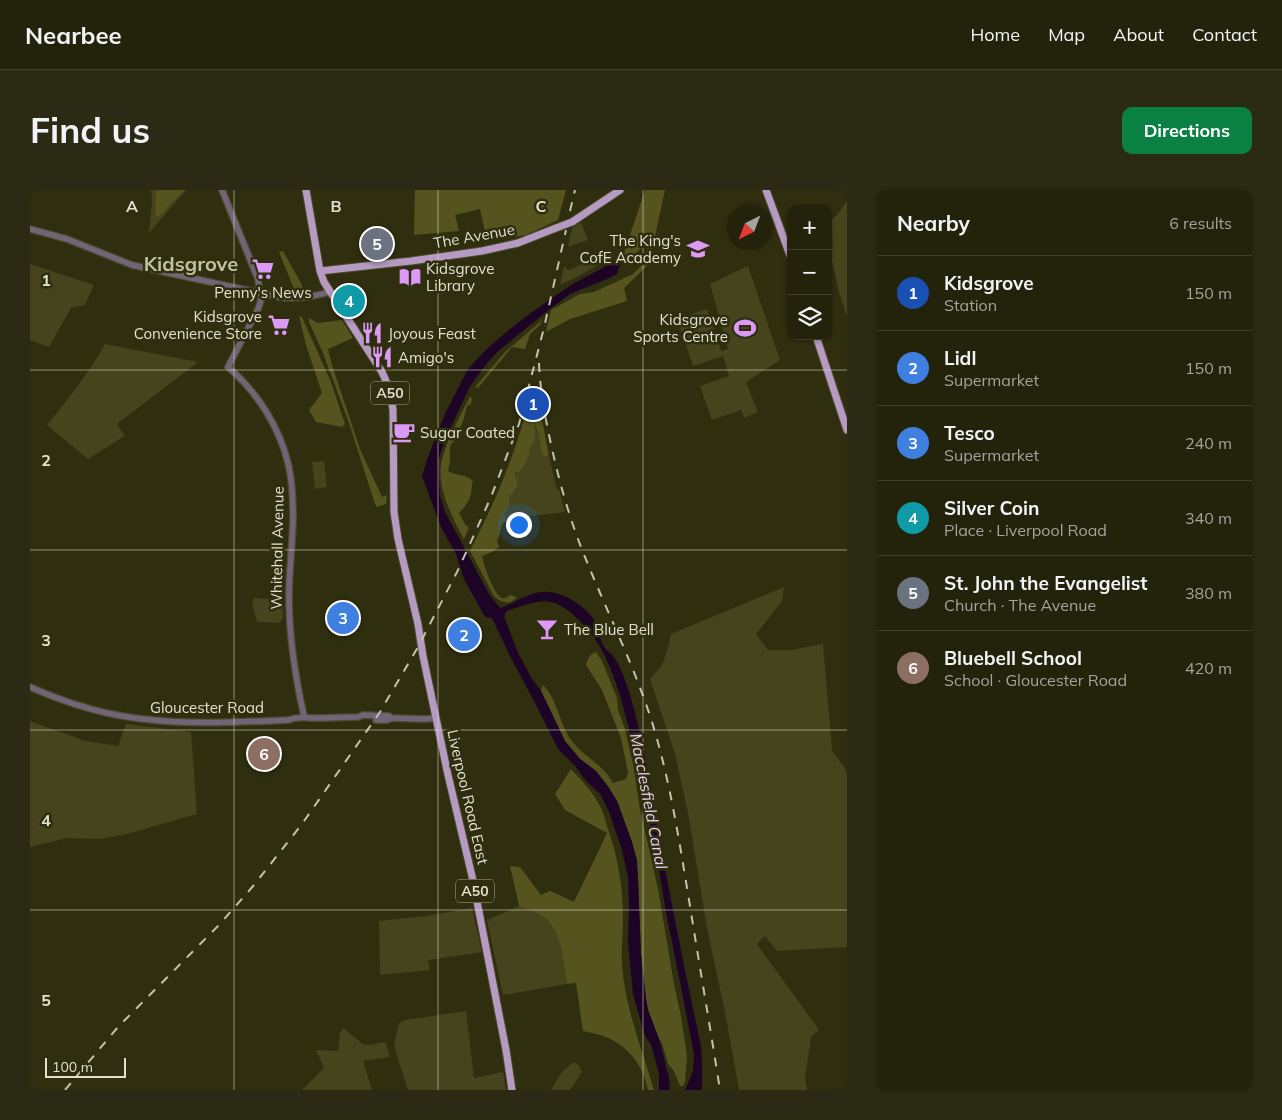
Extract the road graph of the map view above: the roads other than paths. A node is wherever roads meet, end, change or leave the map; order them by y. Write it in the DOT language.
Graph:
graph roads {
  1 [pos="222,190"];
  2 [pos="306,190"];
  3 [pos="620,190"];
  4 [pos="766,190"];
  5 [pos="30,229"];
  6 [pos="788,250"];
  7 [pos="320,271"];
  8 [pos="329,292"];
  9 [pos="261,293"];
  10 [pos="817,340"];
  11 [pos="847,430"];
  12 [pos="30,687"];
  13 [pos="304,716"];
  14 [pos="436,718"];
  15 [pos="512,1090"];
  1 -- 9 [label="street"];
  2 -- 7 [label="main road, A50"];
  3 -- 7 [label="main road, The Avenue, bridge"];
  4 -- 6 [label="main road"];
  5 -- 9 [label="street"];
  7 -- 8 [label="main road, A50"];
  8 -- 9 [label="street"];
  8 -- 14 [label="main road, Liverpool Road East / A50"];
  9 -- 13 [label="street, Whitehall Avenue"];
  10 -- 11 [label="main road"];
  12 -- 13 [label="street, Gloucester Road"];
  13 -- 14 [label="street, Gloucester Road"];
  14 -- 15 [label="main road, Liverpool Road East / A50"];
}
